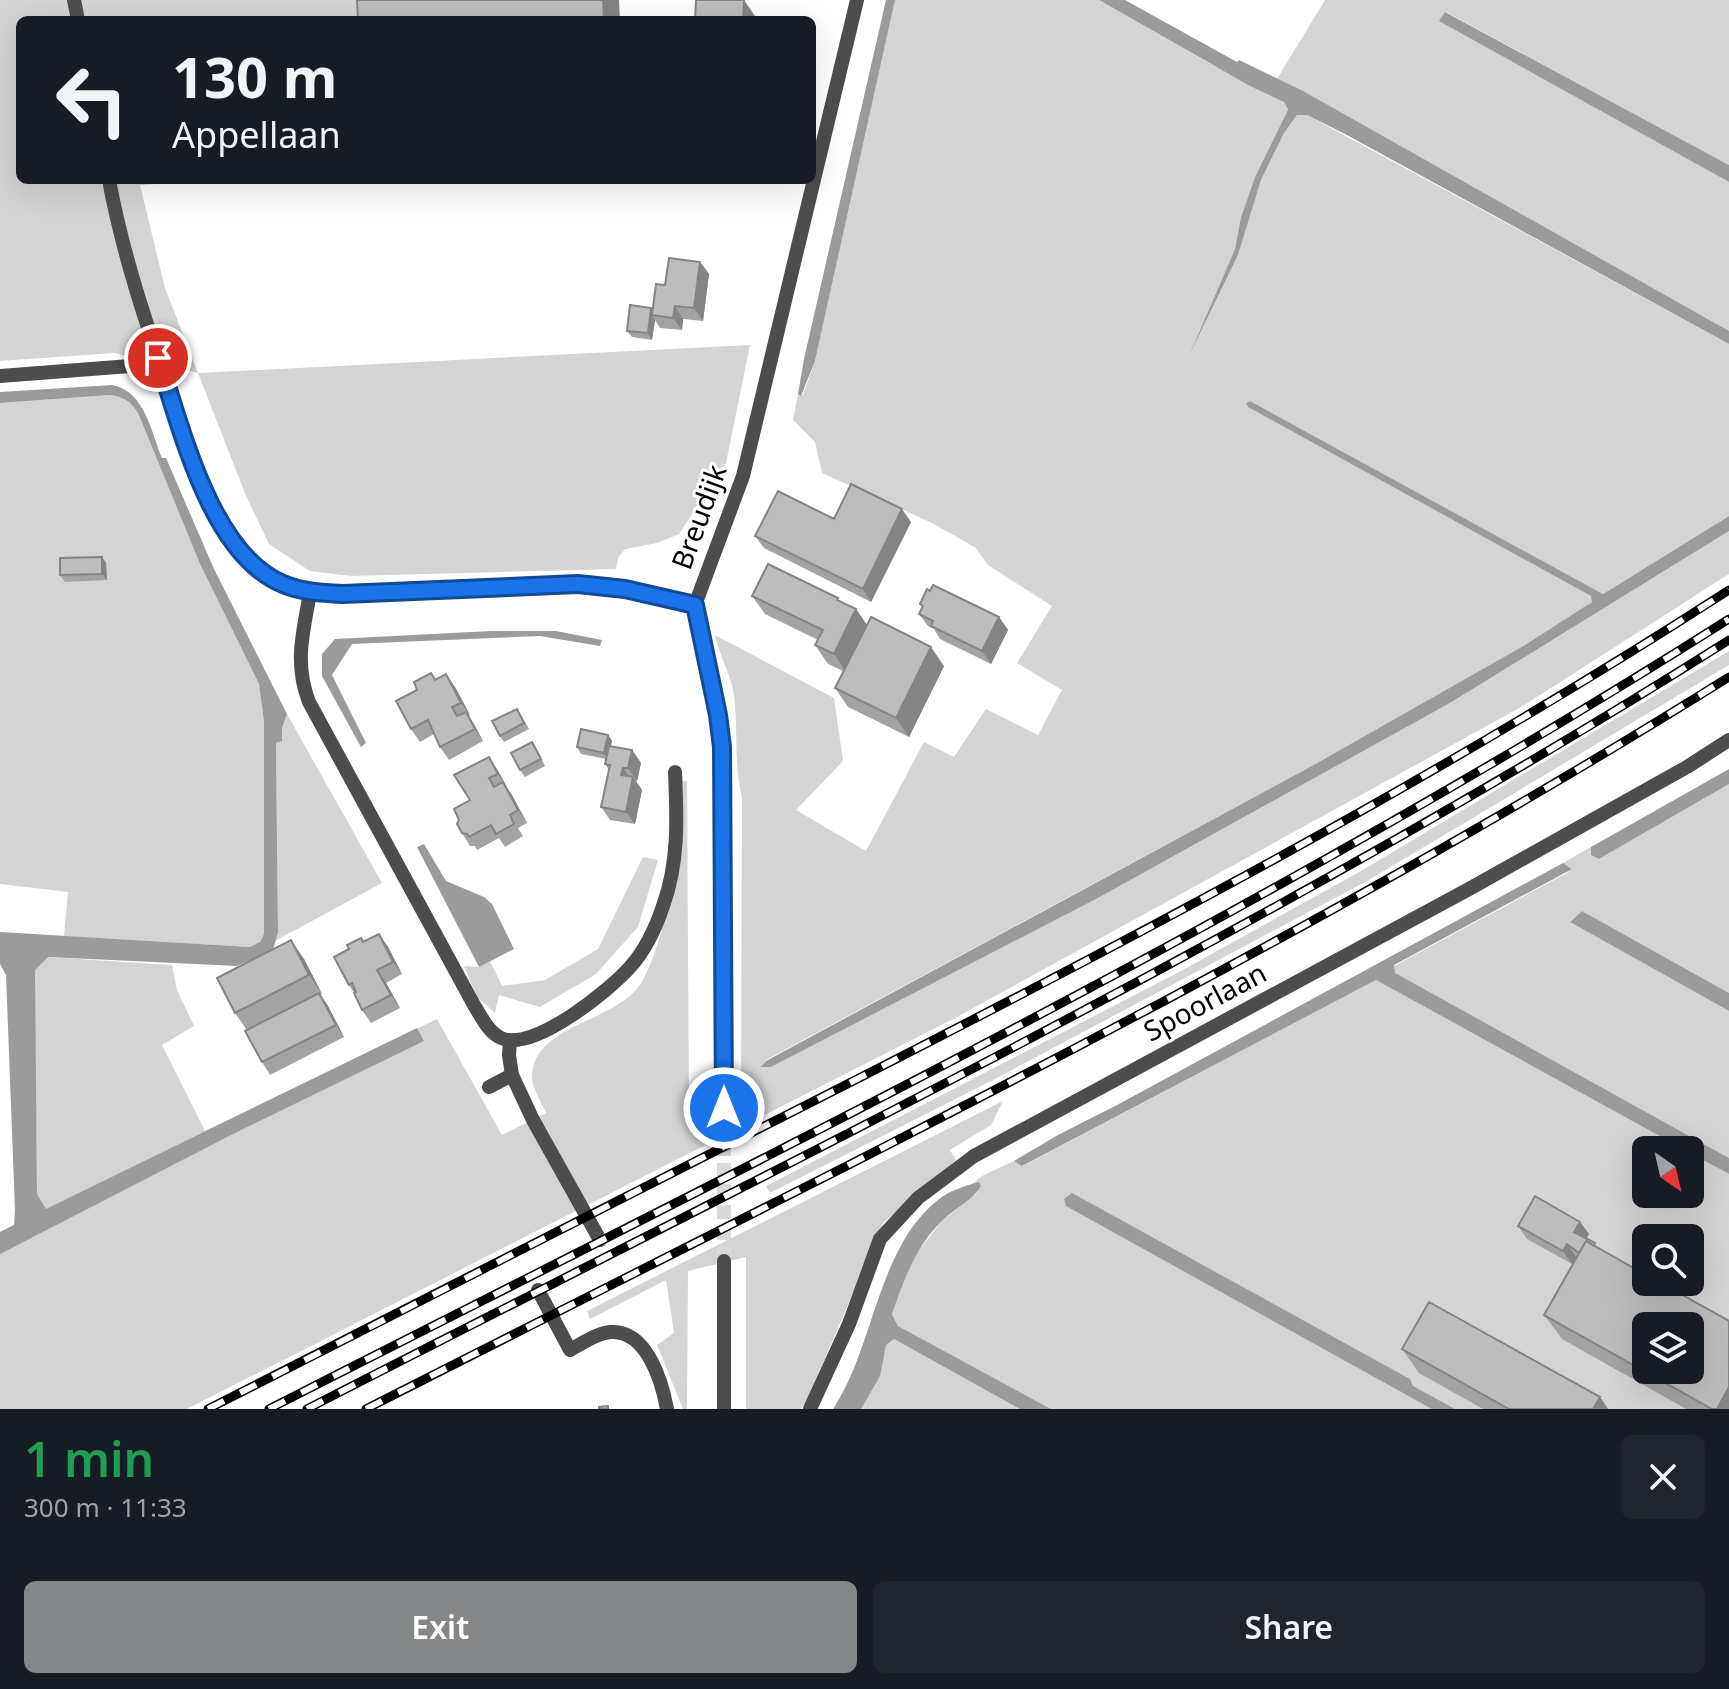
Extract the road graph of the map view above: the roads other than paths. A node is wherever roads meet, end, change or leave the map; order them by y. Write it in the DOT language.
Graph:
graph roads {
  1 [pos="857,0"];
  2 [pos="816,171"];
  3 [pos="110,184"];
  4 [pos="813,184"];
  5 [pos="158,358"];
  6 [pos="0,376"];
  7 [pos="310,593"];
  8 [pos="695,605"];
  9 [pos="1729,740"];
  10 [pos="675,772"];
  11 [pos="510,1040"];
  12 [pos="512,1075"];
  13 [pos="489,1087"];
  14 [pos="724,1108"];
  15 [pos="600,1240"];
  16 [pos="724,1261"];
  17 [pos="538,1290"];
  18 [pos="667,1409"];
  19 [pos="724,1409"];
  20 [pos="810,1409"];
  1 -- 2 [label="street, Breudijk"];
  3 -- 5 [label="street"];
  4 -- 8 [label="street, Breudijk"];
  5 -- 6 [label="street"];
  5 -- 7 [label="street"];
  7 -- 8 [label="street"];
  7 -- 11 [label="street"];
  8 -- 14 [label="street, Breudijk"];
  9 -- 20 [label="street, Spoorlaan"];
  10 -- 11 [label="street"];
  11 -- 12 [label="street"];
  12 -- 13 [label="street"];
  12 -- 15 [label="street"];
  16 -- 19 [label="street"];
  17 -- 18 [label="street"];
}
